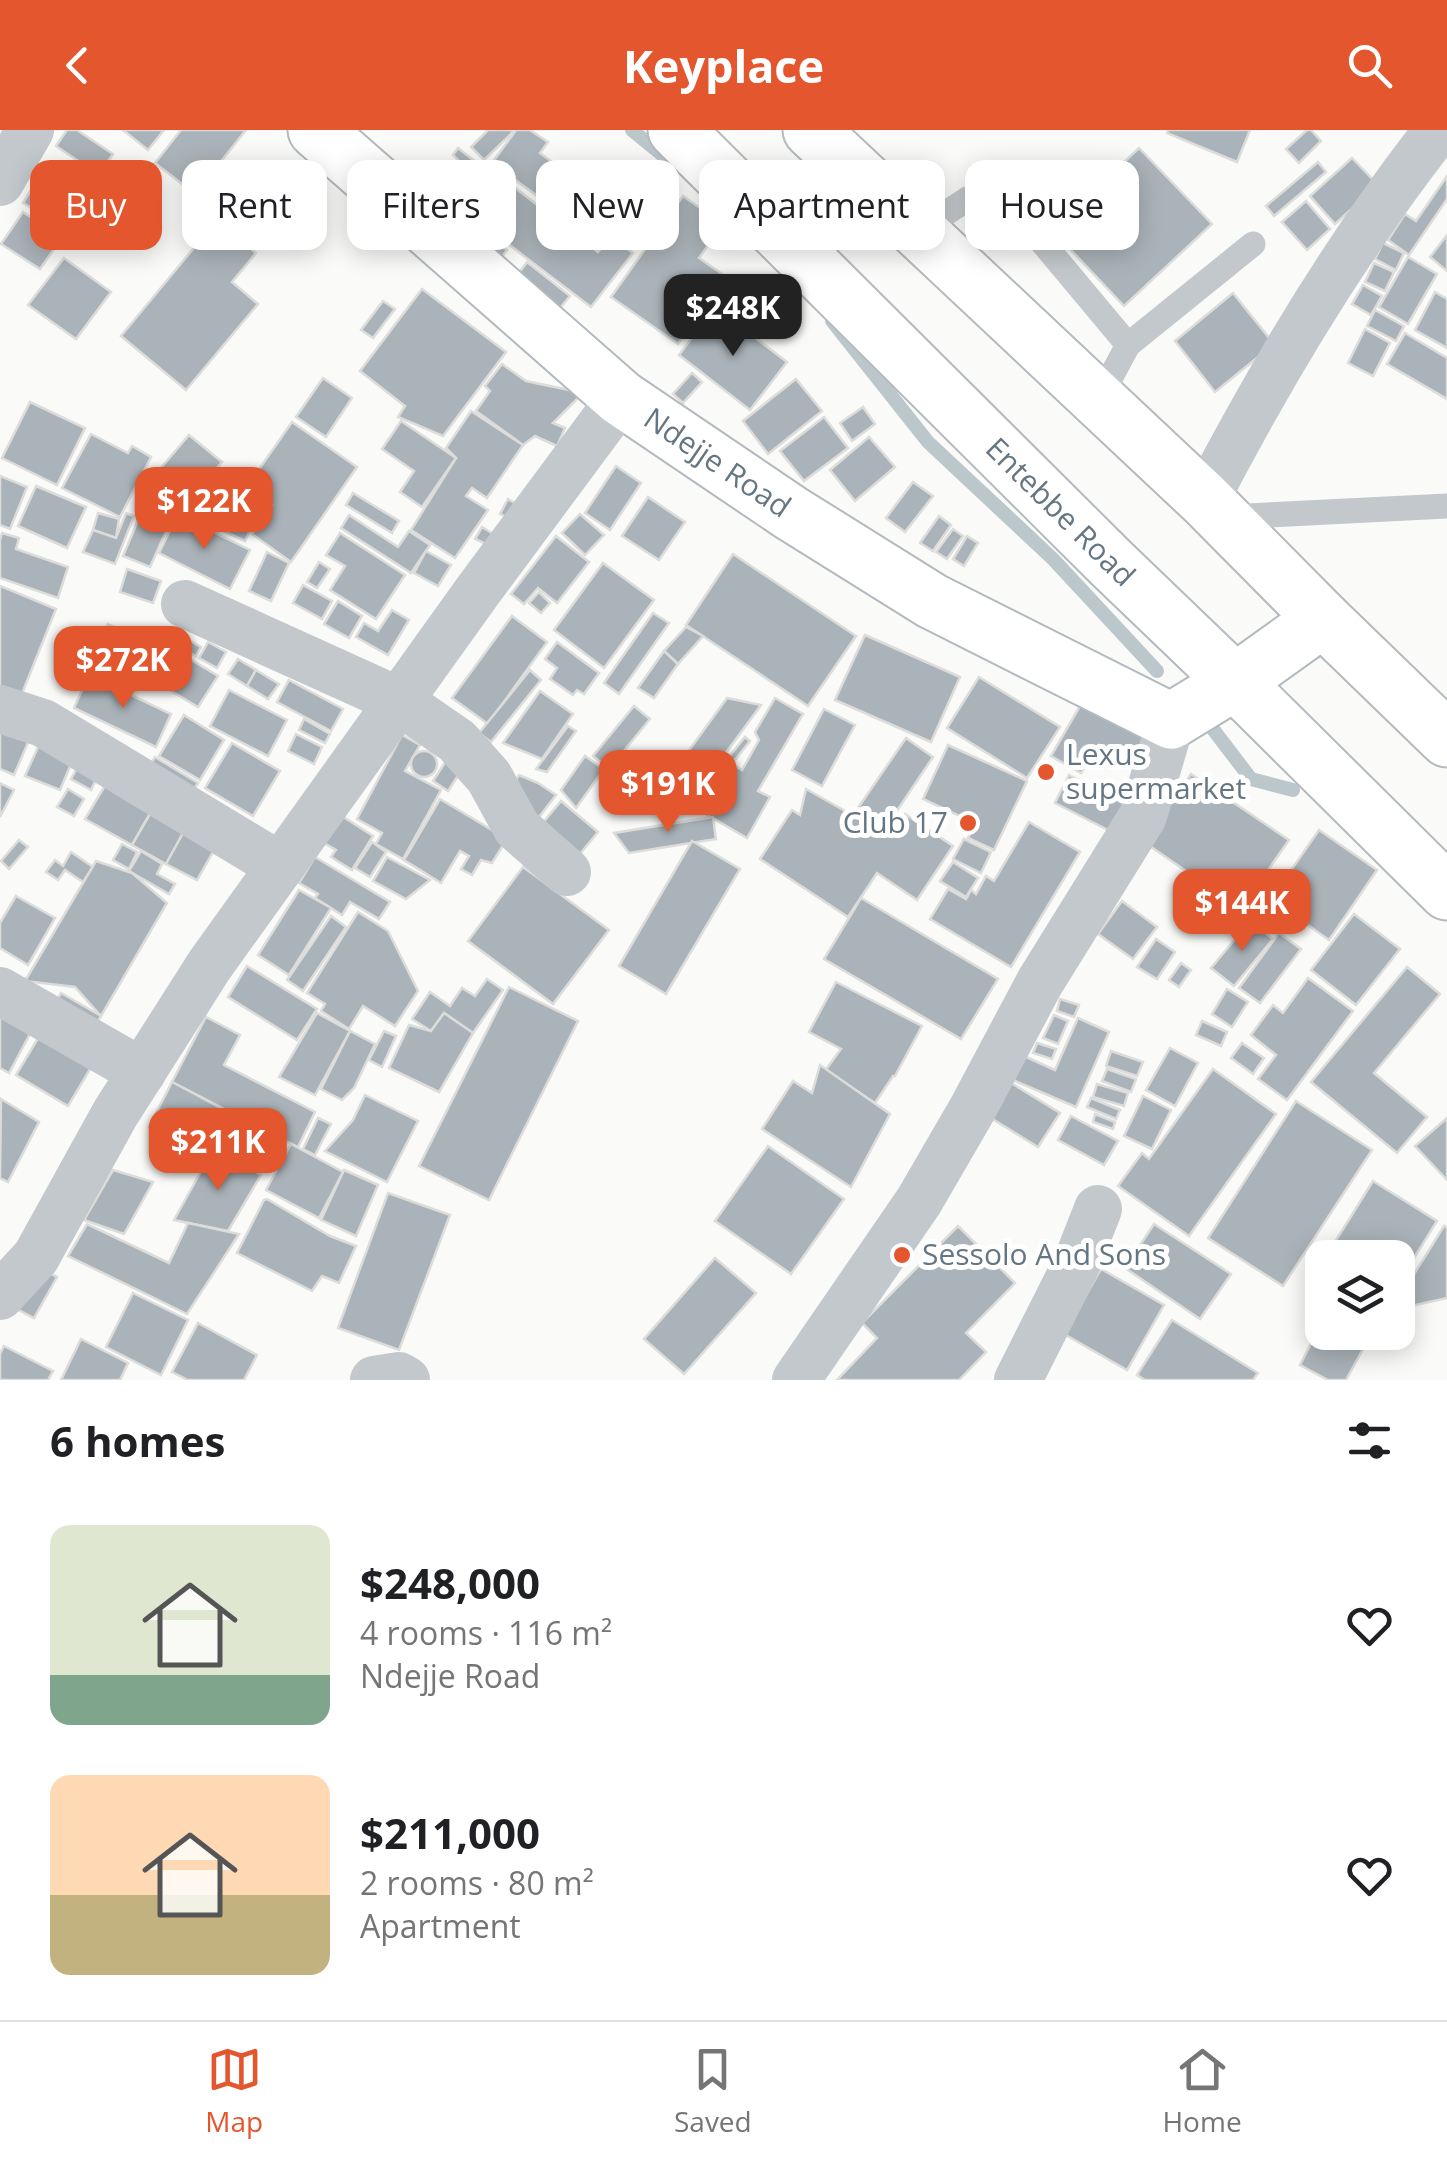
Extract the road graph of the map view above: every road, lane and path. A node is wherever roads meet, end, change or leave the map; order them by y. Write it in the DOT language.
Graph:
graph roads {
  1 [pos="30,130"];
  2 [pos="316,130"];
  3 [pos="676,130"];
  4 [pos="811,130"];
  5 [pos="1438,130"];
  6 [pos="844,160"];
  7 [pos="0,182"];
  8 [pos="945,214"];
  9 [pos="1253,244"];
  10 [pos="941,250"];
  11 [pos="1128,345"];
  12 [pos="621,398"];
  13 [pos="1099,399"];
  14 [pos="1447,506"];
  15 [pos="1214,508"];
  16 [pos="184,604"];
  17 [pos="1323,619"];
  18 [pos="1236,682"];
  19 [pos="399,700"];
  20 [pos="0,709"];
  21 [pos="1171,721"];
  22 [pos="1447,739"];
  23 [pos="280,866"];
  24 [pos="567,872"];
  25 [pos="1447,892"];
  26 [pos="0,990"];
  27 [pos="142,1072"];
  28 [pos="1098,1209"];
  29 [pos="0,1296"];
  30 [pos="374,1380"];
  31 [pos="406,1380"];
  32 [pos="796,1380"];
  33 [pos="1018,1380"];
  1 -- 7 [label="street"];
  2 -- 12 [label="main road, Ndejje Road"];
  3 -- 18 [label="main road, Entebbe Road"];
  4 -- 6 [label="main road"];
  5 -- 15 [label="street"];
  8 -- 11 [label="lane"];
  9 -- 11 [label="lane"];
  10 -- 13 [label="main road"];
  11 -- 13 [label="lane"];
  12 -- 19 [label="street"];
  12 -- 21 [label="main road, Ndejje Road"];
  13 -- 15 [label="main road"];
  14 -- 15 [label="lane"];
  15 -- 17 [label="main road"];
  16 -- 19 [label="street"];
  17 -- 18 [label="main road"];
  17 -- 22 [label="main road"];
  18 -- 21 [label="main road"];
  18 -- 25 [label="main road, Entebbe Road"];
  19 -- 23 [label="street"];
  19 -- 24 [label="street"];
  20 -- 23 [label="street"];
  21 -- 32 [label="street"];
  23 -- 27 [label="street"];
  26 -- 27 [label="street"];
  27 -- 29 [label="street"];
  28 -- 33 [label="street"];
  30 -- 31 [label="street"];
}
